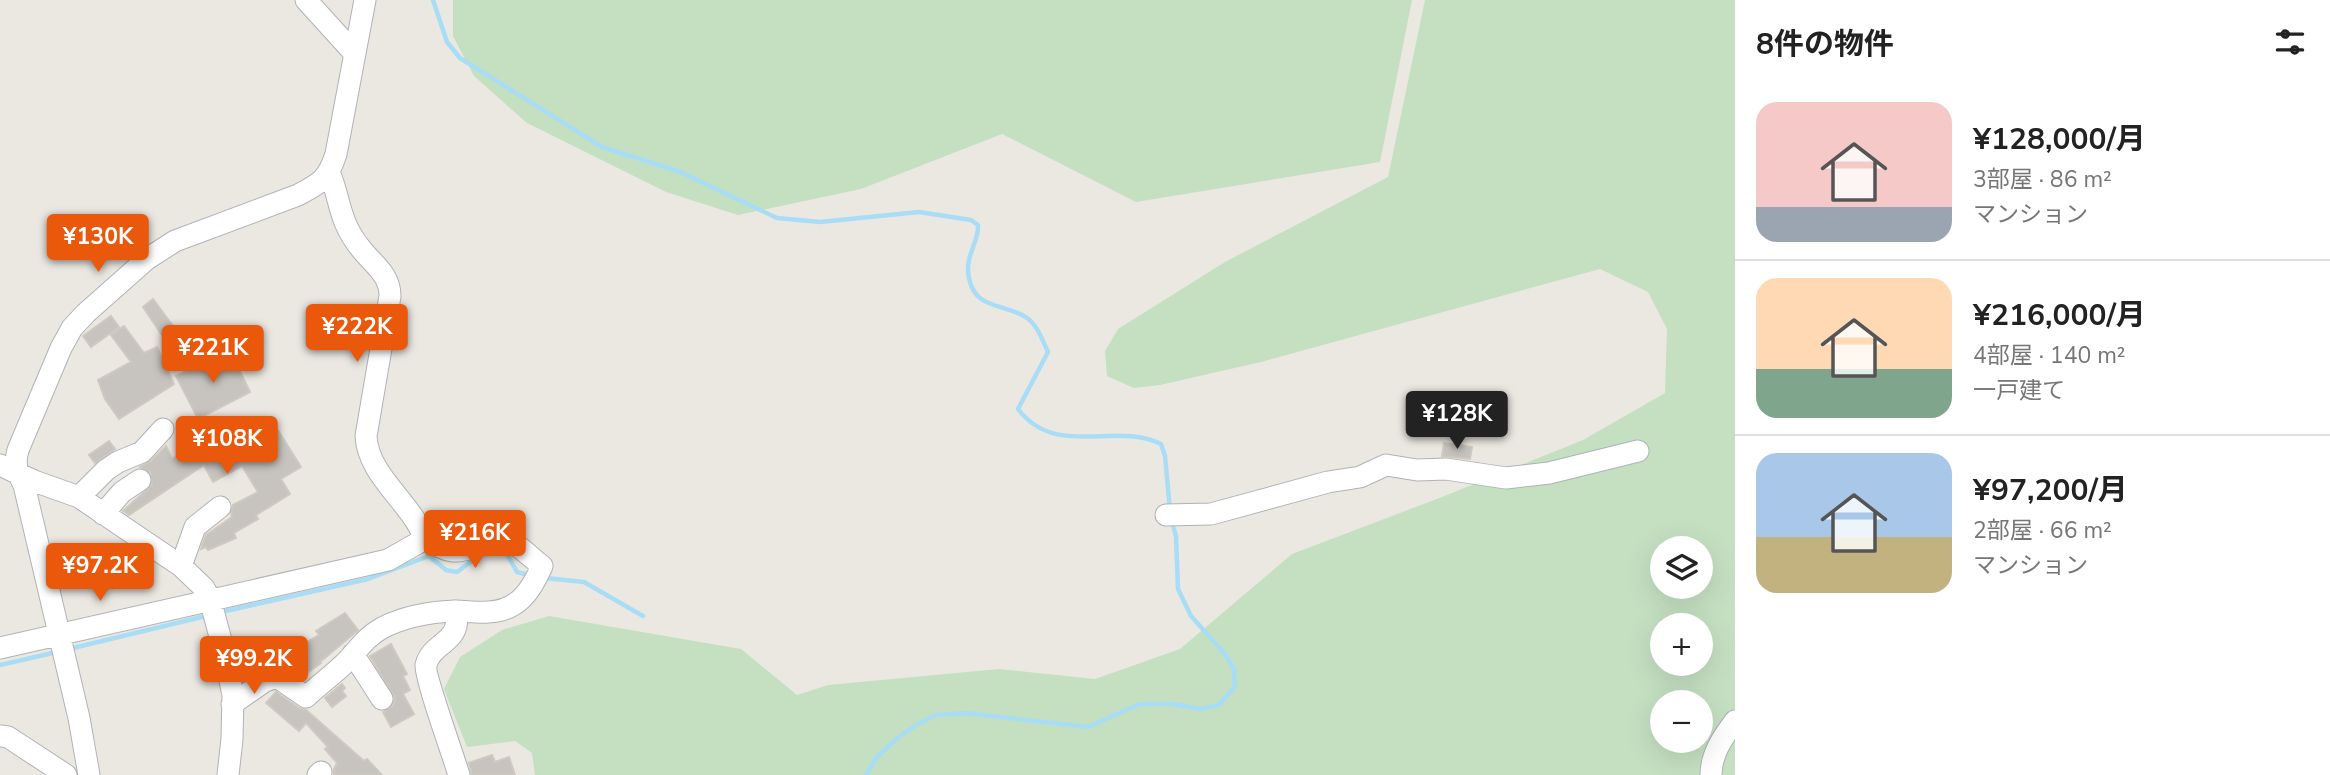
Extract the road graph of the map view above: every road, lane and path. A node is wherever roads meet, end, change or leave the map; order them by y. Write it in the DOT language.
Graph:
graph roads {
  1 [pos="306,0"];
  2 [pos="365,0"];
  3 [pos="355,54"];
  4 [pos="330,174"];
  5 [pos="163,429"];
  6 [pos="1638,451"];
  7 [pos="8,469"];
  8 [pos="140,481"];
  9 [pos="79,497"];
  10 [pos="220,507"];
  11 [pos="103,514"];
  12 [pos="1170,515"];
  13 [pos="425,538"];
  14 [pos="180,566"];
  15 [pos="213,610"];
  16 [pos="456,611"];
  17 [pos="61,645"];
  18 [pos="0,648"];
  19 [pos="352,654"];
  20 [pos="382,699"];
  21 [pos="232,704"];
  22 [pos="1735,721"];
  23 [pos="0,736"];
  24 [pos="36,775"];
  25 [pos="42,775"];
  26 [pos="65,775"];
  27 [pos="89,775"];
  28 [pos="228,775"];
  29 [pos="460,775"];
  30 [pos="1711,775"];
  1 -- 3 [label="street"];
  2 -- 3 [label="street"];
  3 -- 4 [label="street"];
  4 -- 7 [label="street"];
  4 -- 13 [label="street"];
  5 -- 9 [label="street"];
  6 -- 12 [label="street"];
  7 -- 9 [label="street"];
  7 -- 17 [label="street"];
  8 -- 11 [label="street"];
  9 -- 11 [label="street"];
  10 -- 14 [label="street"];
  11 -- 14 [label="street"];
  13 -- 15 [label="street"];
  13 -- 16 [label="street"];
  14 -- 15 [label="street"];
  15 -- 17 [label="street"];
  15 -- 21 [label="street"];
  16 -- 19 [label="street"];
  16 -- 29 [label="street"];
  17 -- 18 [label="street"];
  17 -- 27 [label="street"];
  19 -- 20 [label="street"];
  19 -- 21 [label="street"];
  21 -- 28 [label="street"];
  22 -- 30 [label="street"];
  23 -- 26 [label="street"];
  24 -- 25 [label="street"];
}
